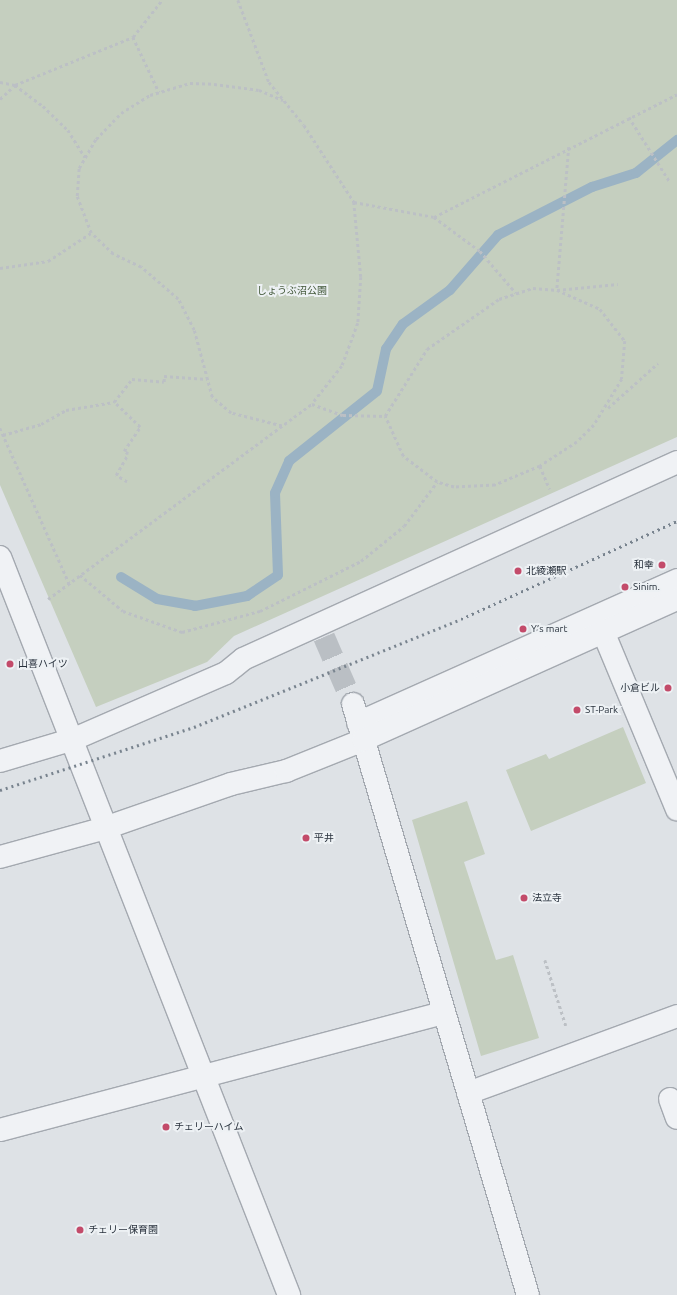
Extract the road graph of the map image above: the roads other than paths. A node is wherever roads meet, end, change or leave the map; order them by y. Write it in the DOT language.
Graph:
graph roads {
  1 [pos="677,462"];
  2 [pos="0,557"];
  3 [pos="677,580"];
  4 [pos="6,588"];
  5 [pos="677,599"];
  6 [pos="604,634"];
  7 [pos="358,722"];
  8 [pos="74,739"];
  9 [pos="0,761"];
  10 [pos="677,809"];
  11 [pos="105,828"];
  12 [pos="0,857"];
  13 [pos="444,1013"];
  14 [pos="677,1016"];
  15 [pos="203,1077"];
  16 [pos="468,1093"];
  17 [pos="0,1130"];
  18 [pos="289,1295"];
  19 [pos="528,1295"];
  1 -- 8 [label="street"];
  2 -- 4 [label="street"];
  3 -- 7 [label="street"];
  4 -- 8 [label="street"];
  5 -- 6 [label="street"];
  6 -- 7 [label="street"];
  6 -- 10 [label="street"];
  7 -- 11 [label="street"];
  7 -- 13 [label="street"];
  8 -- 9 [label="street"];
  8 -- 11 [label="street"];
  11 -- 12 [label="street"];
  11 -- 15 [label="street"];
  13 -- 15 [label="street"];
  13 -- 16 [label="street"];
  14 -- 16 [label="street"];
  15 -- 17 [label="street"];
  15 -- 18 [label="street"];
  16 -- 19 [label="street"];
}
